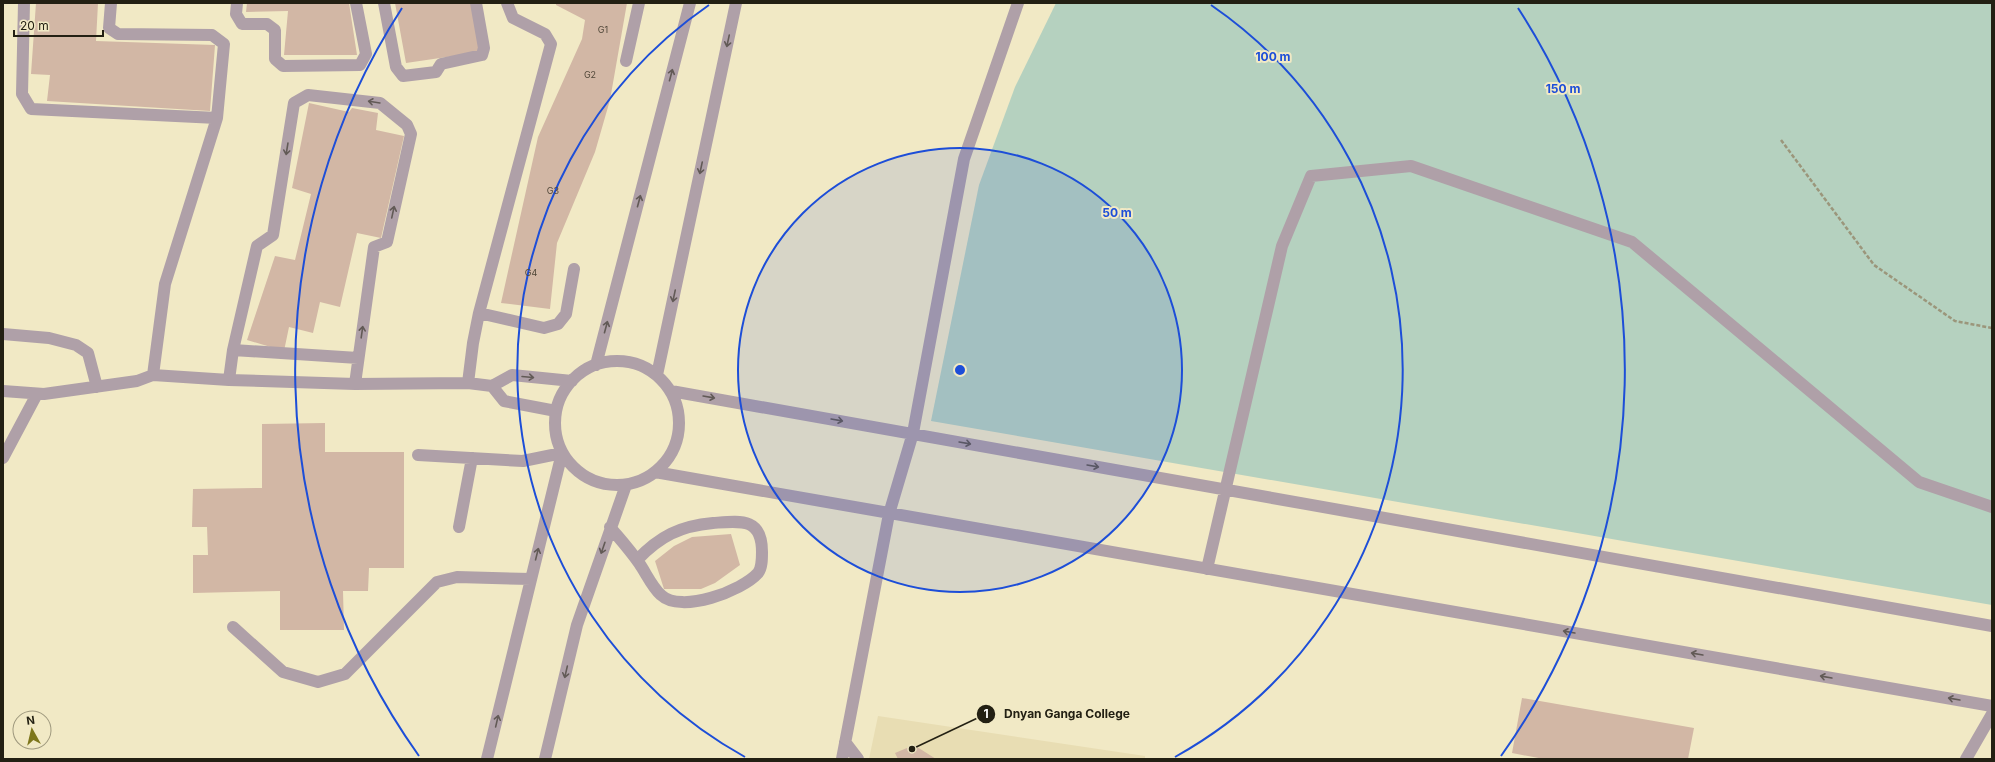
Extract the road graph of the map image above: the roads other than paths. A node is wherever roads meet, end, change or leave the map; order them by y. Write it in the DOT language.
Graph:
graph roads {
  1 [pos="24,3"];
  2 [pos="111,3"];
  3 [pos="237,3"];
  4 [pos="356,3"];
  5 [pos="384,3"];
  6 [pos="476,3"];
  7 [pos="507,3"];
  8 [pos="639,3"];
  9 [pos="690,3"];
  10 [pos="736,3"];
  11 [pos="1018,3"];
  12 [pos="626,61"];
  13 [pos="217,118"];
  14 [pos="574,269"];
  15 [pos="480,312"];
  16 [pos="3,334"];
  17 [pos="233,350"];
  18 [pos="358,358"];
  19 [pos="596,364"];
  20 [pos="153,375"];
  21 [pos="657,375"];
  22 [pos="229,380"];
  23 [pos="572,381"];
  24 [pos="468,383"];
  25 [pos="355,384"];
  26 [pos="97,386"];
  27 [pos="492,386"];
  28 [pos="3,391"];
  29 [pos="671,391"];
  30 [pos="37,394"];
  31 [pos="556,411"];
  32 [pos="913,433"];
  33 [pos="562,453"];
  34 [pos="418,455"];
  35 [pos="3,458"];
  36 [pos="472,458"];
  37 [pos="655,472"];
  38 [pos="626,485"];
  39 [pos="1225,489"];
  40 [pos="1992,507"];
  41 [pos="889,514"];
  42 [pos="459,526"];
  43 [pos="610,527"];
  44 [pos="637,560"];
  45 [pos="1207,569"];
  46 [pos="531,579"];
  47 [pos="1992,626"];
  48 [pos="233,627"];
  49 [pos="1992,706"];
  50 [pos="1992,714"];
  51 [pos="845,742"];
  52 [pos="488,759"];
  53 [pos="545,759"];
  54 [pos="842,759"];
  55 [pos="858,759"];
  56 [pos="1966,759"];
  1 -- 13 [label="street"];
  2 -- 13 [label="street"];
  3 -- 4 [label="street"];
  5 -- 6 [label="street"];
  7 -- 15 [label="street"];
  8 -- 12 [label="street"];
  19 -- 9 [label="street, one-way"];
  10 -- 21 [label="street, one-way"];
  11 -- 32 [label="street"];
  13 -- 20 [label="street"];
  14 -- 15 [label="street"];
  15 -- 24 [label="street"];
  16 -- 26 [label="street"];
  17 -- 18 [label="street"];
  18 -- 17 [label="street, one-way"];
  17 -- 22 [label="street"];
  18 -- 25 [label="street"];
  19 -- 21 [label="street"];
  19 -- 23 [label="street"];
  20 -- 22 [label="street"];
  20 -- 26 [label="street"];
  21 -- 29 [label="street"];
  22 -- 25 [label="street"];
  27 -- 23 [label="street, one-way"];
  23 -- 31 [label="street"];
  24 -- 25 [label="street"];
  24 -- 27 [label="street"];
  26 -- 30 [label="street"];
  27 -- 31 [label="street"];
  28 -- 30 [label="street"];
  29 -- 32 [label="street, one-way"];
  29 -- 37 [label="street"];
  30 -- 35 [label="street"];
  31 -- 33 [label="street"];
  32 -- 39 [label="street, one-way"];
  32 -- 41 [label="street"];
  33 -- 36 [label="street"];
  33 -- 38 [label="street"];
  46 -- 33 [label="street, one-way"];
  34 -- 36 [label="street"];
  36 -- 42 [label="street"];
  37 -- 38 [label="street"];
  37 -- 41 [label="street"];
  38 -- 43 [label="street"];
  39 -- 40 [label="street"];
  39 -- 45 [label="street"];
  39 -- 47 [label="street"];
  41 -- 45 [label="street"];
  41 -- 51 [label="street"];
  43 -- 44 [label="street"];
  43 -- 53 [label="street, one-way"];
  44 -- 44 [label="street"];
  49 -- 45 [label="street, one-way"];
  46 -- 48 [label="street"];
  52 -- 46 [label="street, one-way"];
  50 -- 56 [label="street"];
  51 -- 54 [label="street"];
  51 -- 55 [label="street"];
}
